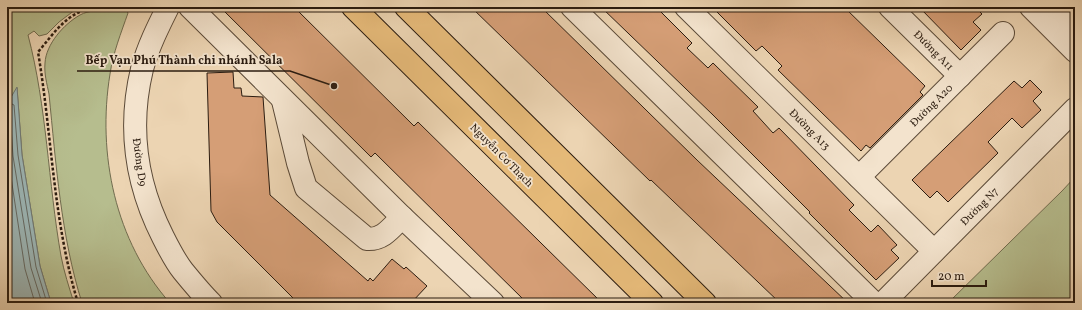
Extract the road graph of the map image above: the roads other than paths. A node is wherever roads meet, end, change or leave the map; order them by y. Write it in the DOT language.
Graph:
graph roads {
  1 [pos="168,7"];
  2 [pos="190,7"];
  3 [pos="353,7"];
  4 [pos="406,7"];
  5 [pos="572,7"];
  6 [pos="686,7"];
  7 [pos="890,7"];
  8 [pos="1031,7"];
  9 [pos="1060,7"];
  10 [pos="1075,22"];
  11 [pos="1003,33"];
  12 [pos="1075,51"];
  13 [pos="960,76"];
  14 [pos="283,101"];
  15 [pos="1075,109"];
  16 [pos="858,177"];
  17 [pos="402,217"];
  18 [pos="934,251"];
  19 [pos="211,303"];
  20 [pos="493,303"];
  21 [pos="652,303"];
  22 [pos="705,303"];
  23 [pos="874,303"];
  24 [pos="883,303"];
  1 -- 19 [label="street, Đường D9"];
  2 -- 14 [label="street"];
  3 -- 21 [label="main road, Nguyễn Cơ Thạch"];
  4 -- 22 [label="main road"];
  5 -- 23 [label="street"];
  6 -- 16 [label="street, Đường A13"];
  7 -- 13 [label="street, Đường A11"];
  8 -- 12 [label="street"];
  9 -- 10 [label="street"];
  11 -- 13 [label="street, Đường A20"];
  13 -- 16 [label="street, Đường A20"];
  14 -- 17 [label="street"];
  14 -- 17 [label="street"];
  15 -- 18 [label="street, Đường N7"];
  16 -- 18 [label="street, Đường A13"];
  17 -- 20 [label="street"];
  18 -- 24 [label="street, Đường N7"];
}
